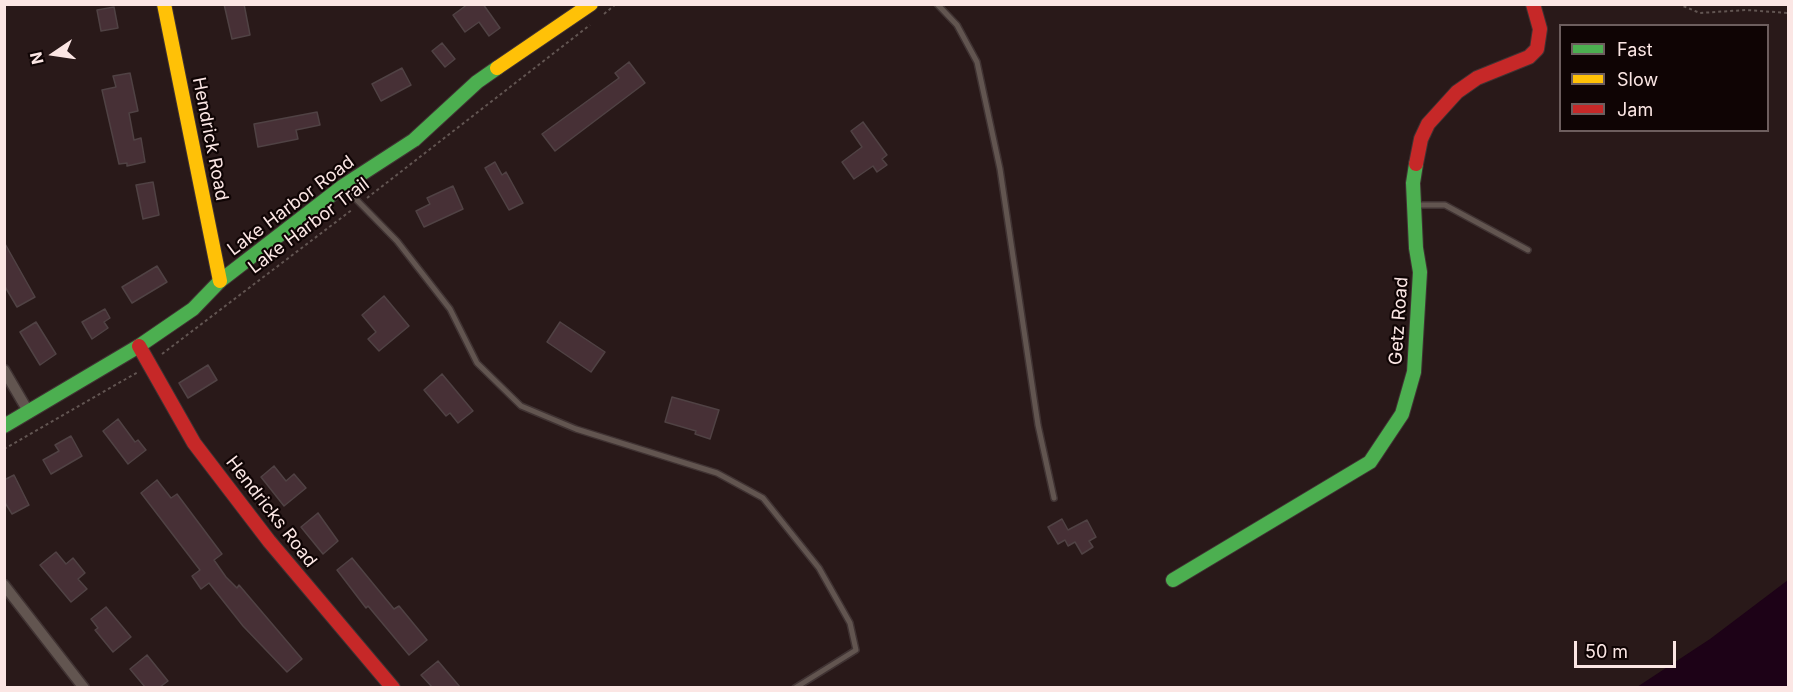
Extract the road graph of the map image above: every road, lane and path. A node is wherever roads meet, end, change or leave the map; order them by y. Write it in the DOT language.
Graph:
graph roads {
  1 [pos="165,4"];
  2 [pos="591,4"];
  3 [pos="616,4"];
  4 [pos="937,4"];
  5 [pos="1533,4"];
  6 [pos="1678,4"];
  7 [pos="1788,13"];
  8 [pos="343,186"];
  9 [pos="360,203"];
  10 [pos="1414,205"];
  11 [pos="1528,250"];
  12 [pos="220,281"];
  13 [pos="139,346"];
  14 [pos="148,364"];
  15 [pos="4,370"];
  16 [pos="28,411"];
  17 [pos="4,426"];
  18 [pos="4,449"];
  19 [pos="1054,498"];
  20 [pos="1173,580"];
  21 [pos="4,585"];
  22 [pos="84,687"];
  23 [pos="393,687"];
  24 [pos="795,687"];
  1 -- 12 [label="street, Hendrick Road"];
  2 -- 8 [label="street, Lake Harbor Road"];
  3 -- 9 [label="path, Lake Harbor Trail"];
  4 -- 19 [label="lane"];
  5 -- 10 [label="street, Getz Road"];
  6 -- 7 [label="path"];
  8 -- 9 [label="lane"];
  8 -- 12 [label="street, Lake Harbor Road"];
  9 -- 14 [label="path, Lake Harbor Trail"];
  9 -- 24 [label="lane"];
  10 -- 11 [label="lane"];
  10 -- 20 [label="street, Getz Road"];
  12 -- 13 [label="street, Lake Harbor Road"];
  13 -- 14 [label="street, Hendricks Road"];
  13 -- 16 [label="street, Lake Harbor Road"];
  14 -- 18 [label="path, Lake Harbor Trail"];
  14 -- 23 [label="street, Hendricks Road"];
  15 -- 16 [label="street"];
  16 -- 17 [label="street, Lake Harbor Road"];
  21 -- 22 [label="street"];
}
